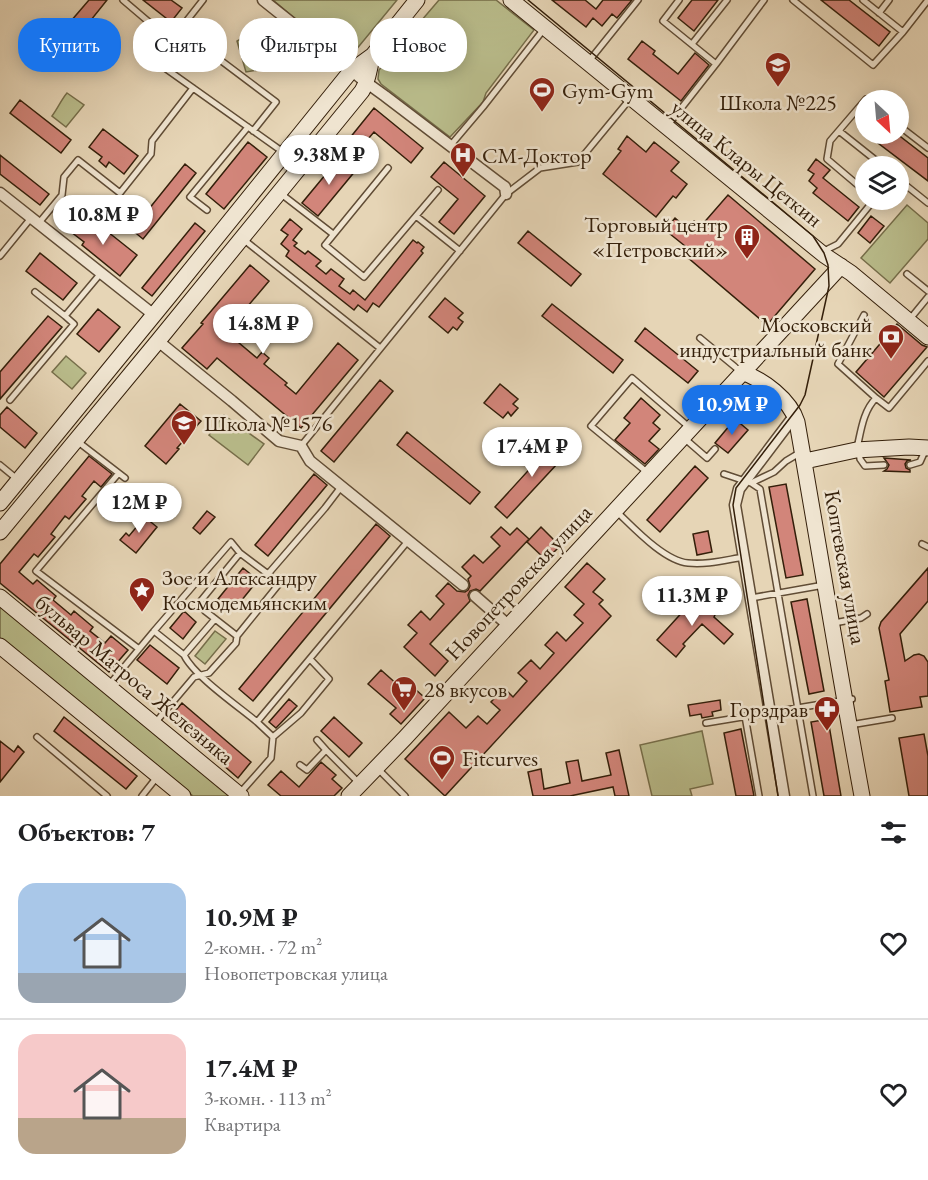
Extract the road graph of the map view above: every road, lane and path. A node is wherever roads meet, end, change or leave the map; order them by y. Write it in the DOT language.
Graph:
graph roads {
  1 [pos="123,0"];
  2 [pos="203,0"];
  3 [pos="262,0"];
  4 [pos="417,0"];
  5 [pos="511,0"];
  6 [pos="638,0"];
  7 [pos="679,0"];
  8 [pos="727,0"];
  9 [pos="764,0"];
  10 [pos="793,0"];
  11 [pos="863,0"];
  12 [pos="889,0"];
  13 [pos="928,0"];
  14 [pos="879,13"];
  15 [pos="144,18"];
  16 [pos="188,18"];
  17 [pos="285,18"];
  18 [pos="403,18"];
  19 [pos="545,27"];
  20 [pos="903,32"];
  21 [pos="692,44"];
  22 [pos="588,62"];
  23 [pos="370,64"];
  24 [pos="716,64"];
  25 [pos="227,65"];
  26 [pos="170,72"];
  27 [pos="350,72"];
  28 [pos="352,72"];
  29 [pos="367,83"];
  30 [pos="193,88"];
  31 [pos="632,97"];
  32 [pos="855,112"];
  33 [pos="666,126"];
  34 [pos="250,129"];
  35 [pos="838,131"];
  36 [pos="909,133"];
  37 [pos="450,146"];
  38 [pos="928,148"];
  39 [pos="285,153"];
  40 [pos="870,156"];
  41 [pos="387,168"];
  42 [pos="855,183"];
  43 [pos="909,187"];
  44 [pos="438,190"];
  45 [pos="279,192"];
  46 [pos="0,193"];
  47 [pos="506,194"];
  48 [pos="928,202"];
  49 [pos="207,210"];
  50 [pos="866,210"];
  51 [pos="416,216"];
  52 [pos="35,221"];
  53 [pos="333,234"];
  54 [pos="242,238"];
  55 [pos="460,251"];
  56 [pos="824,255"];
  57 [pos="0,256"];
  58 [pos="841,266"];
  59 [pos="101,273"];
  60 [pos="907,274"];
  61 [pos="928,291"];
  62 [pos="35,292"];
  63 [pos="928,297"];
  64 [pos="154,315"];
  65 [pos="864,315"];
  66 [pos="65,316"];
  67 [pos="908,321"];
  68 [pos="928,337"];
  69 [pos="700,338"];
  70 [pos="158,341"];
  71 [pos="380,348"];
  72 [pos="928,361"];
  73 [pos="742,372"];
  74 [pos="876,398"];
  75 [pos="10,400"];
  76 [pos="795,415"];
  77 [pos="687,432"];
  78 [pos="76,440"];
  79 [pos="301,446"];
  80 [pos="928,448"];
  81 [pos="715,449"];
  82 [pos="858,450"];
  83 [pos="803,456"];
  84 [pos="0,465"];
  85 [pos="884,465"];
  86 [pos="910,465"];
  87 [pos="118,474"];
  88 [pos="649,474"];
  89 [pos="724,474"];
  90 [pos="125,478"];
  91 [pos="19,480"];
  92 [pos="748,482"];
  93 [pos="342,486"];
  94 [pos="0,503"];
  95 [pos="615,510"];
  96 [pos="0,532"];
  97 [pos="408,541"];
  98 [pos="240,553"];
  99 [pos="744,557"];
  100 [pos="268,574"];
  101 [pos="463,585"];
  102 [pos="826,585"];
  103 [pos="779,593"];
  104 [pos="475,596"];
  105 [pos="0,597"];
  106 [pos="751,598"];
  107 [pos="867,614"];
  108 [pos="215,619"];
  109 [pos="832,623"];
  110 [pos="508,626"];
  111 [pos="154,631"];
  112 [pos="237,636"];
  113 [pos="139,649"];
  114 [pos="2,653"];
  115 [pos="184,655"];
  116 [pos="310,659"];
  117 [pos="200,676"];
  118 [pos="108,686"];
  119 [pos="849,699"];
  120 [pos="798,708"];
  121 [pos="770,712"];
  122 [pos="745,716"];
  123 [pos="892,718"];
  124 [pos="257,722"];
  125 [pos="706,723"];
  126 [pos="154,724"];
  127 [pos="849,725"];
  128 [pos="37,737"];
  129 [pos="273,737"];
  130 [pos="317,740"];
  131 [pos="326,750"];
  132 [pos="300,765"];
  133 [pos="376,768"];
  134 [pos="158,776"];
  135 [pos="360,784"];
  136 [pos="240,795"];
  137 [pos="107,796"];
  138 [pos="142,796"];
  139 [pos="183,796"];
  140 [pos="349,796"];
  141 [pos="405,796"];
  142 [pos="759,796"];
  143 [pos="784,796"];
  144 [pos="813,796"];
  145 [pos="862,796"];
  1 -- 15 [label="lane"];
  2 -- 16 [label="lane"];
  3 -- 17 [label="street"];
  4 -- 18 [label="street"];
  5 -- 19 [label="street, улица Клары Цеткин"];
  6 -- 22 [label="lane"];
  7 -- 21 [label="lane"];
  8 -- 21 [label="lane"];
  9 -- 24 [label="lane"];
  10 -- 20 [label="lane"];
  11 -- 14 [label="lane"];
  12 -- 14 [label="lane"];
  13 -- 20 [label="lane"];
  14 -- 20 [label="lane"];
  19 -- 22 [label="street, улица Клары Цеткин"];
  19 -- 37 [label="lane"];
  21 -- 24 [label="lane"];
  22 -- 31 [label="street, улица Клары Цеткин"];
  23 -- 29 [label="street"];
  24 -- 33 [label="lane"];
  25 -- 34 [label="lane"];
  26 -- 30 [label="lane"];
  27 -- 39 [label="street"];
  28 -- 29 [label="street"];
  29 -- 37 [label="street"];
  29 -- 45 [label="street"];
  30 -- 34 [label="lane"];
  30 -- 52 [label="lane"];
  31 -- 33 [label="street, улица Клары Цеткин"];
  31 -- 47 [label="lane"];
  32 -- 35 [label="lane"];
  33 -- 56 [label="street, улица Клары Цеткин"];
  34 -- 39 [label="lane"];
  34 -- 49 [label="lane"];
  35 -- 40 [label="lane"];
  35 -- 42 [label="lane"];
  36 -- 38 [label="lane"];
  37 -- 47 [label="street"];
  39 -- 64 [label="street"];
  41 -- 53 [label="lane"];
  43 -- 48 [label="lane"];
  44 -- 51 [label="lane"];
  45 -- 53 [label="lane"];
  45 -- 54 [label="street"];
  46 -- 52 [label="street"];
  47 -- 55 [label="lane"];
  50 -- 56 [label="lane"];
  51 -- 53 [label="lane"];
  51 -- 55 [label="lane"];
  52 -- 57 [label="lane"];
  52 -- 59 [label="street"];
  54 -- 70 [label="street"];
  54 -- 71 [label="lane"];
  55 -- 71 [label="lane"];
  56 -- 58 [label="street, улица Клары Цеткин"];
  58 -- 67 [label="street, улица Клары Цеткин"];
  58 -- 73 [label="street, Новопетровская улица"];
  59 -- 64 [label="street"];
  59 -- 66 [label="lane"];
  60 -- 61 [label="lane"];
  62 -- 66 [label="lane"];
  63 -- 67 [label="lane"];
  64 -- 91 [label="street"];
  65 -- 74 [label="lane"];
  66 -- 75 [label="lane"];
  67 -- 68 [label="street, улица Клары Цеткин"];
  69 -- 73 [label="lane"];
  70 -- 78 [label="street"];
  70 -- 79 [label="street"];
  71 -- 79 [label="lane"];
  72 -- 74 [label="lane"];
  73 -- 76 [label="street"];
  73 -- 77 [label="street, Новопетровская улица"];
  74 -- 82 [label="lane"];
  76 -- 83 [label="street, Коптевская улица"];
  76 -- 92 [label="street"];
  77 -- 81 [label="lane"];
  77 -- 88 [label="street, Новопетровская улица"];
  77 -- 88 [label="lane"];
  78 -- 87 [label="lane"];
  78 -- 96 [label="street"];
  79 -- 93 [label="street"];
  80 -- 82 [label="street"];
  80 -- 86 [label="lane"];
  82 -- 83 [label="street"];
  82 -- 85 [label="lane"];
  83 -- 92 [label="lane"];
  83 -- 102 [label="street, Коптевская улица"];
  84 -- 91 [label="lane"];
  87 -- 90 [label="lane"];
  87 -- 113 [label="lane"];
  88 -- 95 [label="street, Новопетровская улица"];
  89 -- 92 [label="lane"];
  91 -- 94 [label="street"];
  92 -- 99 [label="street"];
  92 -- 103 [label="lane"];
  93 -- 97 [label="street"];
  93 -- 100 [label="lane"];
  95 -- 99 [label="lane"];
  95 -- 110 [label="street, Новопетровская улица"];
  97 -- 101 [label="street"];
  97 -- 116 [label="lane"];
  98 -- 100 [label="lane"];
  98 -- 108 [label="lane"];
  98 -- 111 [label="lane"];
  99 -- 106 [label="street"];
  100 -- 112 [label="lane"];
  102 -- 103 [label="lane"];
  102 -- 109 [label="street, Коптевская улица"];
  103 -- 106 [label="lane"];
  103 -- 120 [label="lane"];
  104 -- 110 [label="street"];
  105 -- 118 [label="street, бульвар Матроса Железняка"];
  106 -- 121 [label="street"];
  107 -- 109 [label="lane"];
  108 -- 112 [label="lane"];
  108 -- 115 [label="lane"];
  109 -- 119 [label="street, Коптевская улица"];
  110 -- 133 [label="street, Новопетровская улица"];
  111 -- 113 [label="lane"];
  111 -- 115 [label="lane"];
  112 -- 117 [label="lane"];
  113 -- 118 [label="lane"];
  114 -- 134 [label="street"];
  115 -- 117 [label="lane"];
  116 -- 124 [label="lane"];
  116 -- 129 [label="lane"];
  117 -- 124 [label="lane"];
  117 -- 126 [label="lane"];
  118 -- 126 [label="street, бульвар Матроса Железняка"];
  119 -- 120 [label="lane"];
  119 -- 127 [label="street, Коптевская улица"];
  120 -- 121 [label="lane"];
  120 -- 144 [label="lane"];
  121 -- 122 [label="lane"];
  121 -- 143 [label="street"];
  122 -- 125 [label="lane"];
  122 -- 142 [label="lane"];
  123 -- 127 [label="lane"];
  124 -- 129 [label="lane"];
  126 -- 136 [label="street, бульвар Матроса Железняка"];
  127 -- 145 [label="street, Коптевская улица"];
  128 -- 137 [label="lane"];
  129 -- 136 [label="lane"];
  130 -- 131 [label="lane"];
  131 -- 132 [label="lane"];
  131 -- 135 [label="lane"];
  133 -- 135 [label="street, Новопетровская улица"];
  133 -- 141 [label="lane"];
  134 -- 138 [label="lane"];
  134 -- 139 [label="street"];
  135 -- 140 [label="street, Новопетровская улица"];
}
